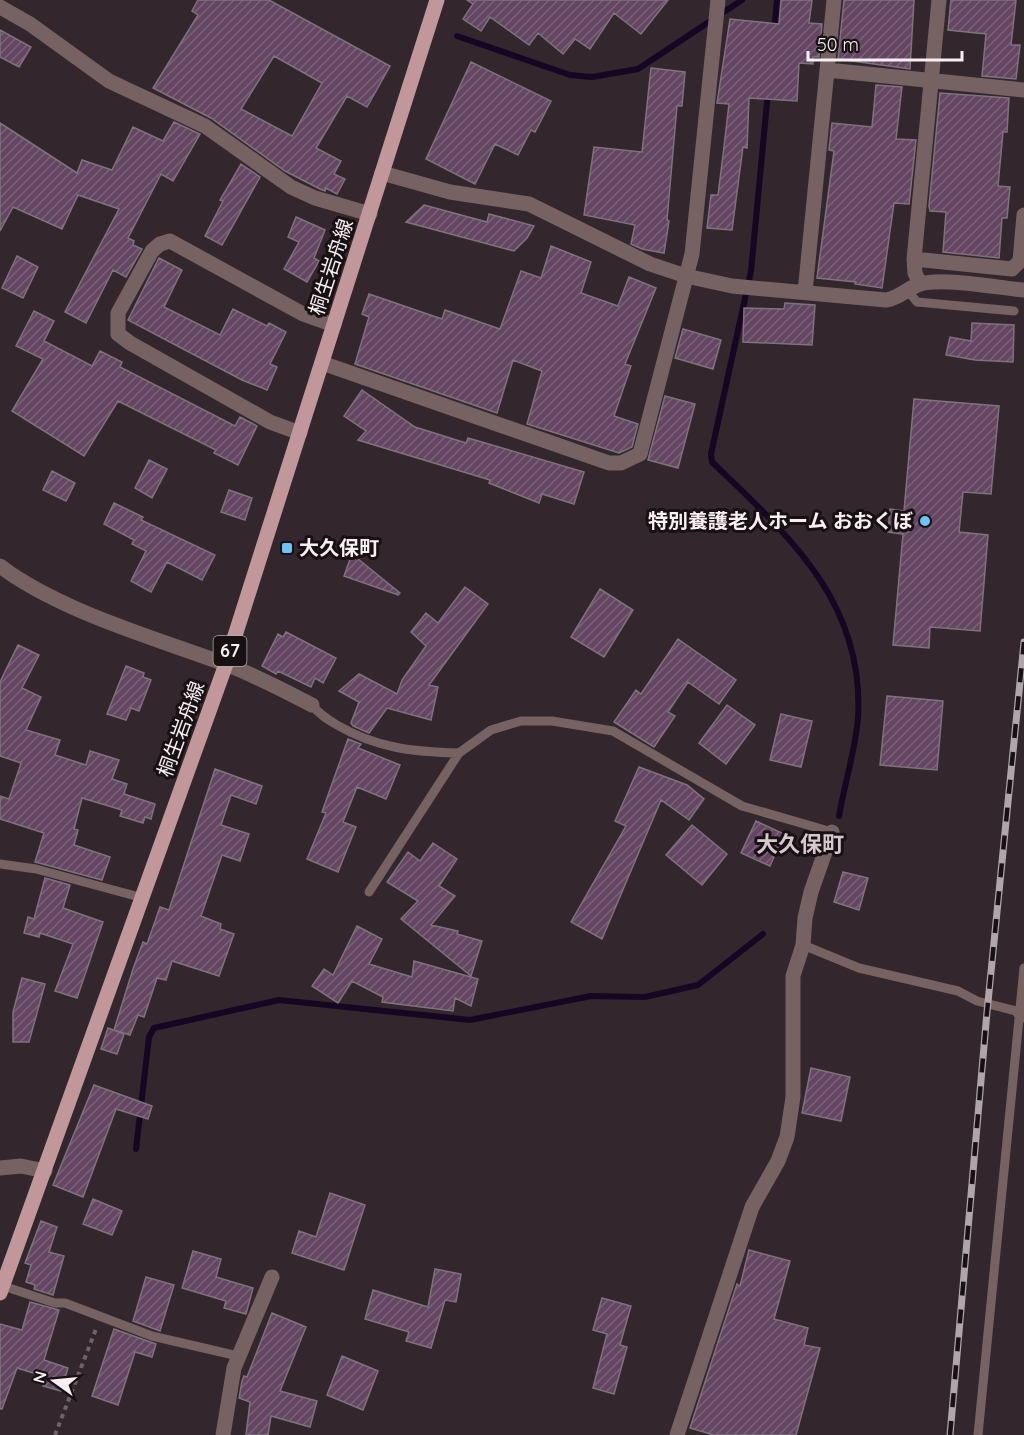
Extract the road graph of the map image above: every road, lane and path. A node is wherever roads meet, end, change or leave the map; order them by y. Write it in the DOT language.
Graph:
graph roads {
  1 [pos="437,0"];
  2 [pos="718,0"];
  3 [pos="834,0"];
  4 [pos="939,0"];
  5 [pos="0,7"];
  6 [pos="827,70"];
  7 [pos="932,81"];
  8 [pos="1024,90"];
  9 [pos="382,173"];
  10 [pos="370,214"];
  11 [pos="1024,214"];
  12 [pos="914,259"];
  13 [pos="686,276"];
  14 [pos="914,288"];
  15 [pos="1024,290"];
  16 [pos="805,292"];
  17 [pos="1014,311"];
  18 [pos="334,324"];
  19 [pos="321,363"];
  20 [pos="300,433"];
  21 [pos="0,566"];
  22 [pos="226,664"];
  23 [pos="312,705"];
  24 [pos="459,753"];
  25 [pos="832,832"];
  26 [pos="0,864"];
  27 [pos="369,892"];
  28 [pos="143,898"];
  29 [pos="803,945"];
  30 [pos="1024,968"];
  31 [pos="1022,1014"];
  32 [pos="0,1168"];
  33 [pos="45,1171"];
  34 [pos="272,1277"];
  35 [pos="1,1290"];
  36 [pos="100,1316"];
  37 [pos="238,1356"];
  38 [pos="56,1435"];
  39 [pos="223,1435"];
  40 [pos="677,1435"];
  41 [pos="978,1435"];
  1 -- 9 [label="main road, 桐生岩舟線 / 67"];
  2 -- 13 [label="street"];
  3 -- 6 [label="street"];
  4 -- 7 [label="street"];
  5 -- 10 [label="street"];
  6 -- 7 [label="street"];
  6 -- 16 [label="street"];
  7 -- 8 [label="street"];
  7 -- 12 [label="street"];
  9 -- 10 [label="main road, 桐生岩舟線 / 67"];
  9 -- 13 [label="street"];
  10 -- 18 [label="main road, 桐生岩舟線 / 67"];
  11 -- 12 [label="street"];
  12 -- 14 [label="street"];
  13 -- 16 [label="street"];
  13 -- 19 [label="street"];
  14 -- 15 [label="street"];
  14 -- 16 [label="street"];
  14 -- 17 [label="lane"];
  18 -- 19 [label="main road, 桐生岩舟線 / 67"];
  18 -- 20 [label="street"];
  19 -- 20 [label="main road, 桐生岩舟線 / 67"];
  20 -- 22 [label="main road, 桐生岩舟線 / 67"];
  21 -- 22 [label="street"];
  22 -- 23 [label="street"];
  22 -- 28 [label="main road, 桐生岩舟線 / 67"];
  23 -- 24 [label="lane"];
  24 -- 25 [label="lane"];
  24 -- 27 [label="lane"];
  25 -- 29 [label="street"];
  26 -- 28 [label="lane"];
  28 -- 33 [label="main road, 桐生岩舟線 / 67"];
  29 -- 31 [label="lane"];
  29 -- 40 [label="street"];
  30 -- 31 [label="lane"];
  31 -- 41 [label="lane"];
  32 -- 33 [label="street"];
  33 -- 35 [label="main road, 桐生岩舟線 / 67"];
  34 -- 37 [label="street"];
  35 -- 36 [label="lane"];
  36 -- 37 [label="lane"];
  36 -- 38 [label="path"];
  37 -- 39 [label="street"];
}
